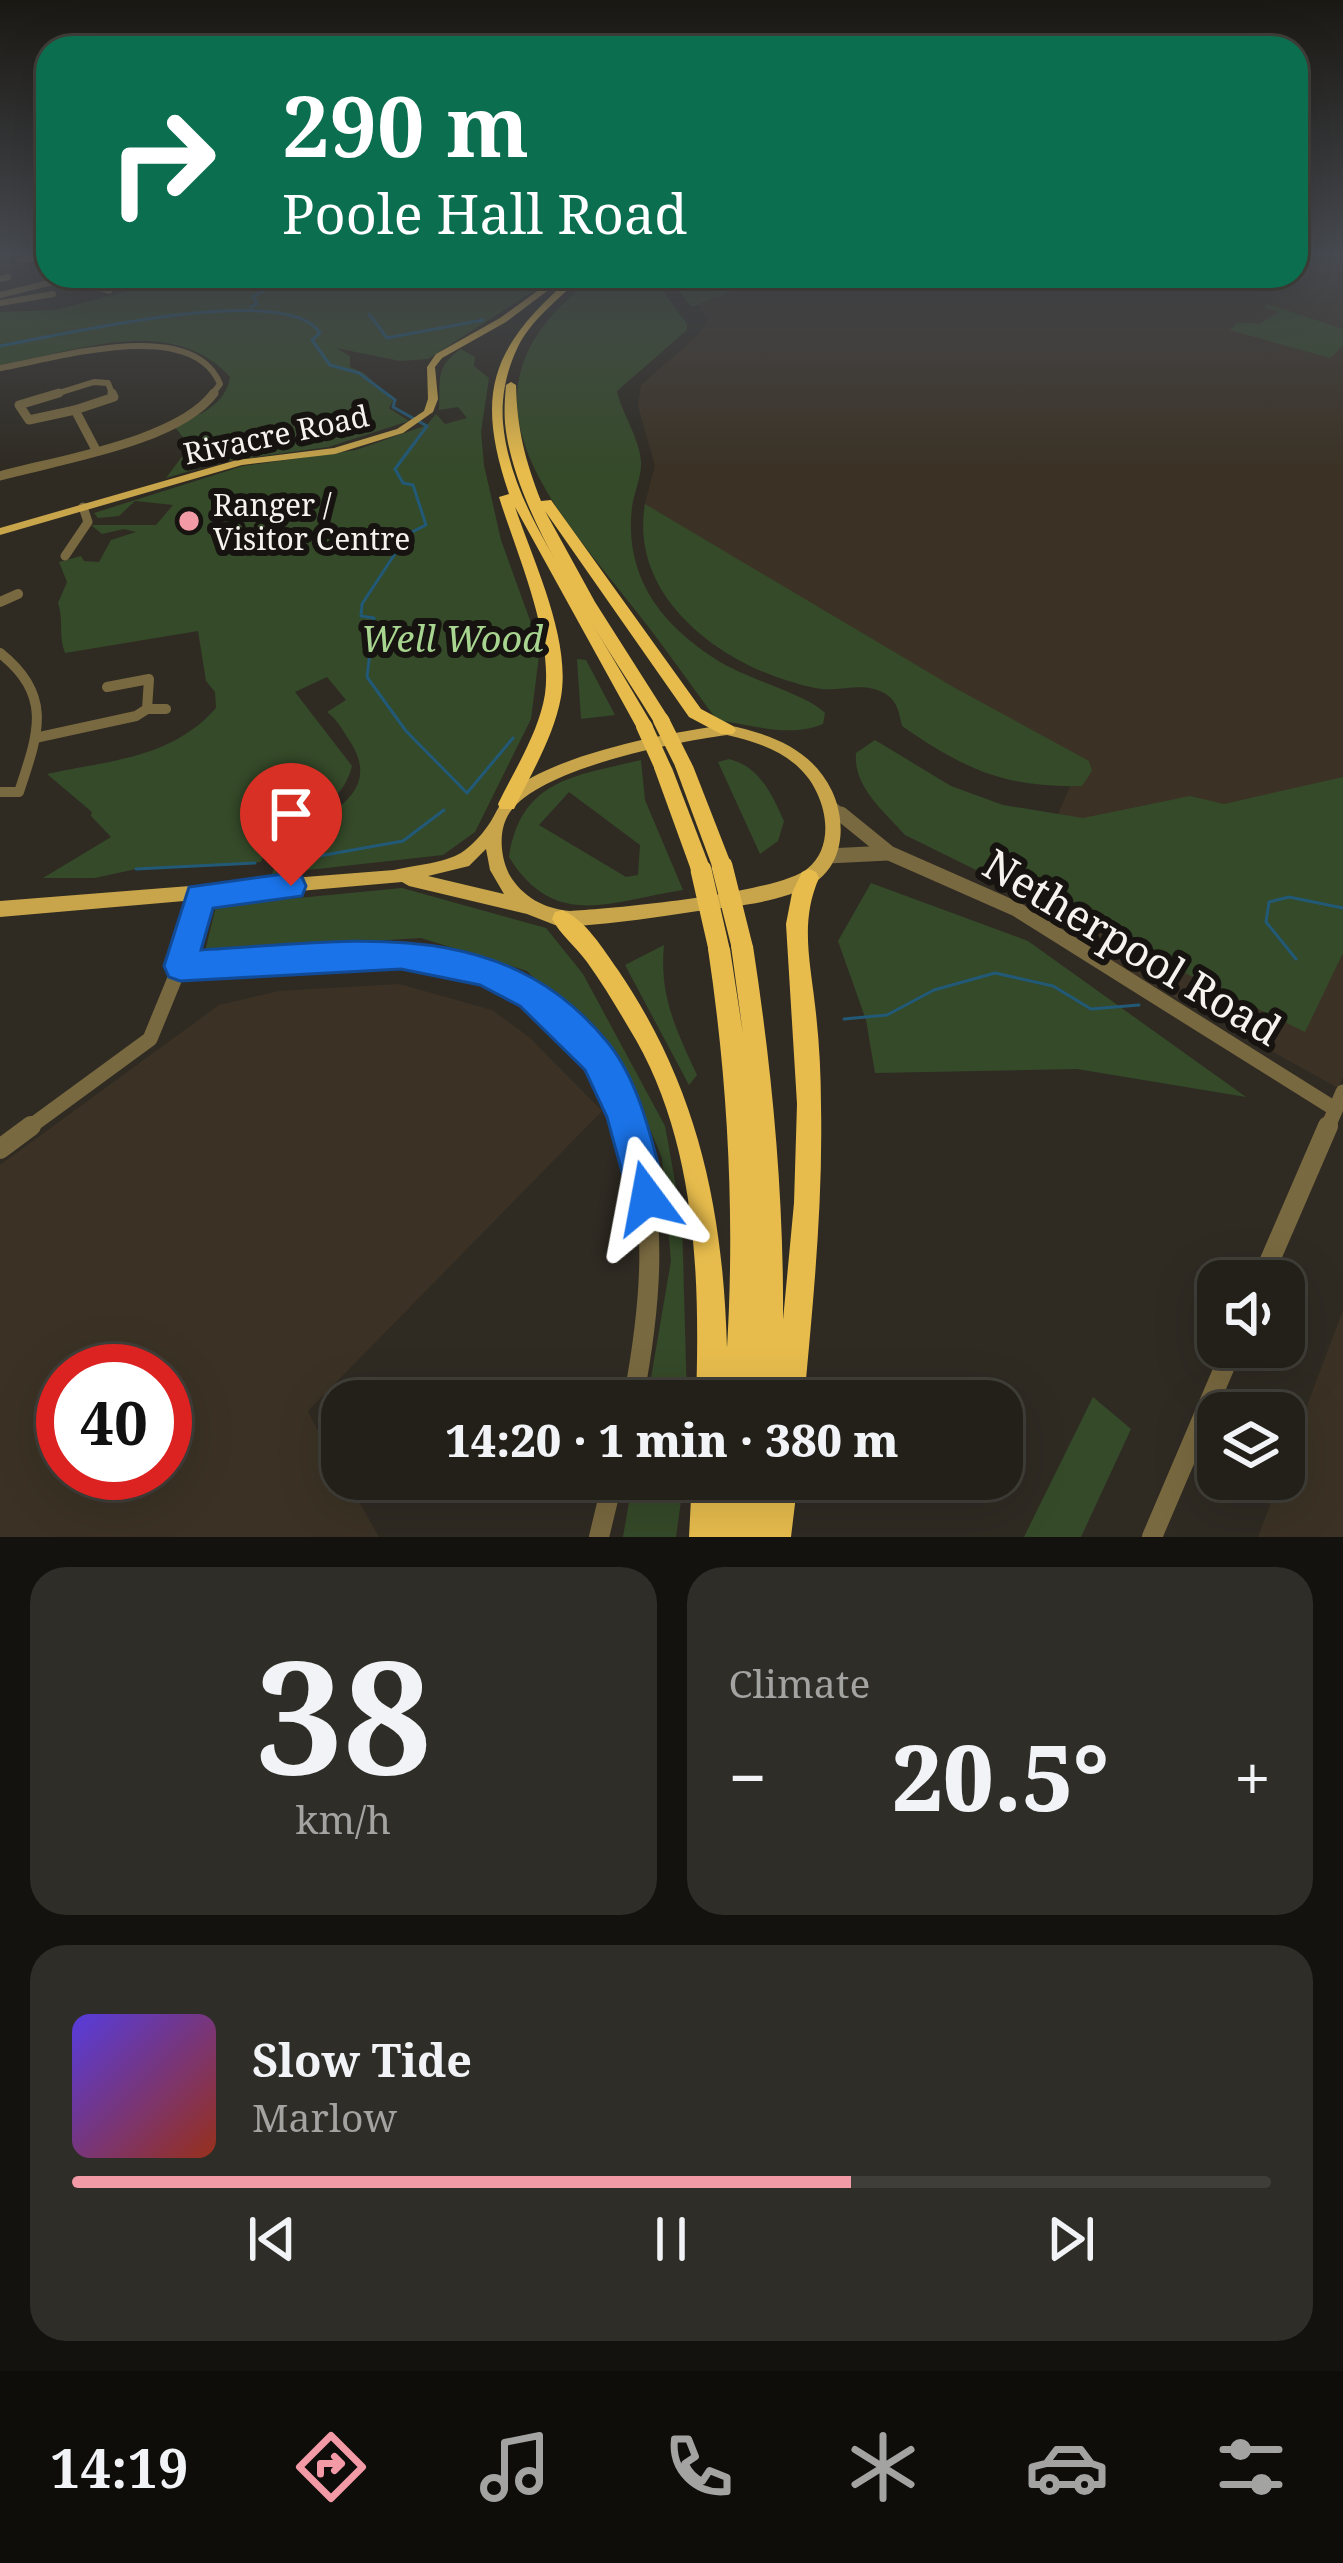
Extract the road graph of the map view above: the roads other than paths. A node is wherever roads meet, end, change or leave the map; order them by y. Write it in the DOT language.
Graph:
graph roads {
  1 [pos="491,327"];
  2 [pos="527,327"];
  3 [pos="538,327"];
  4 [pos="0,368"];
  5 [pos="75,410"];
  6 [pos="94,448"];
  7 [pos="505,448"];
  8 [pos="0,476"];
  9 [pos="83,507"];
  10 [pos="0,532"];
  11 [pos="64,556"];
  12 [pos="8,598"];
  13 [pos="14,613"];
  14 [pos="0,653"];
  15 [pos="107,687"];
  16 [pos="147,709"];
  17 [pos="166,709"];
  18 [pos="652,723"];
  19 [pos="728,730"];
  20 [pos="35,738"];
  21 [pos="0,792"];
  22 [pos="507,804"];
  23 [pos="831,805"];
  24 [pos="495,831"];
  25 [pos="890,853"];
  26 [pos="828,856"];
  27 [pos="711,868"];
  28 [pos="394,877"];
  29 [pos="809,878"];
  30 [pos="200,896"];
  31 [pos="531,908"];
  32 [pos="0,909"];
  33 [pos="562,919"];
  34 [pos="731,947"];
  35 [pos="180,966"];
  36 [pos="1339,1101"];
  37 [pos="0,1149"];
  38 [pos="1270,1260"];
  39 [pos="1224,1368"];
  40 [pos="636,1380"];
  41 [pos="711,1380"];
  42 [pos="739,1380"];
  43 [pos="767,1380"];
  44 [pos="792,1380"];
  45 [pos="608,1500"];
  46 [pos="707,1500"];
  47 [pos="728,1500"];
  48 [pos="759,1500"];
  49 [pos="779,1500"];
  50 [pos="599,1537"];
  51 [pos="705,1537"];
  52 [pos="724,1537"];
  53 [pos="755,1537"];
  54 [pos="775,1537"];
  55 [pos="1151,1537"];
  1 -- 9 [label="main road, Rivacre Road"];
  2 -- 7 [label="highway"];
  3 -- 7 [label="highway"];
  4 -- 6 [label="street"];
  5 -- 5 [label="street"];
  5 -- 6 [label="street"];
  6 -- 8 [label="street"];
  7 -- 18 [label="highway"];
  7 -- 19 [label="highway"];
  7 -- 22 [label="highway"];
  9 -- 10 [label="main road, Rivacre Road"];
  9 -- 11 [label="street"];
  12 -- 13 [label="street"];
  14 -- 20 [label="street"];
  15 -- 16 [label="street"];
  16 -- 17 [label="street"];
  16 -- 20 [label="street"];
  18 -- 27 [label="highway, bridge"];
  18 -- 27 [label="highway, bridge"];
  19 -- 22 [label="main road"];
  19 -- 23 [label="main road"];
  20 -- 21 [label="street"];
  22 -- 24 [label="main road"];
  23 -- 25 [label="street, Netherpool Road"];
  23 -- 26 [label="main road"];
  24 -- 28 [label="main road"];
  24 -- 31 [label="main road"];
  25 -- 26 [label="street, Netherpool Road"];
  25 -- 36 [label="street, Netherpool Road"];
  26 -- 29 [label="main road"];
  27 -- 34 [label="highway, bridge"];
  28 -- 30 [label="main road"];
  28 -- 31 [label="main road"];
  29 -- 33 [label="main road"];
  29 -- 44 [label="highway"];
  30 -- 32 [label="main road"];
  30 -- 35 [label="street"];
  31 -- 33 [label="main road"];
  33 -- 41 [label="highway"];
  34 -- 42 [label="highway"];
  34 -- 43 [label="highway"];
  35 -- 37 [label="street"];
  35 -- 40 [label="street"];
  36 -- 38 [label="street"];
  39 -- 55 [label="street"];
  45 -- 50 [label="street"];
  46 -- 51 [label="highway"];
  47 -- 52 [label="highway"];
  48 -- 53 [label="highway"];
  49 -- 54 [label="highway"];
}
